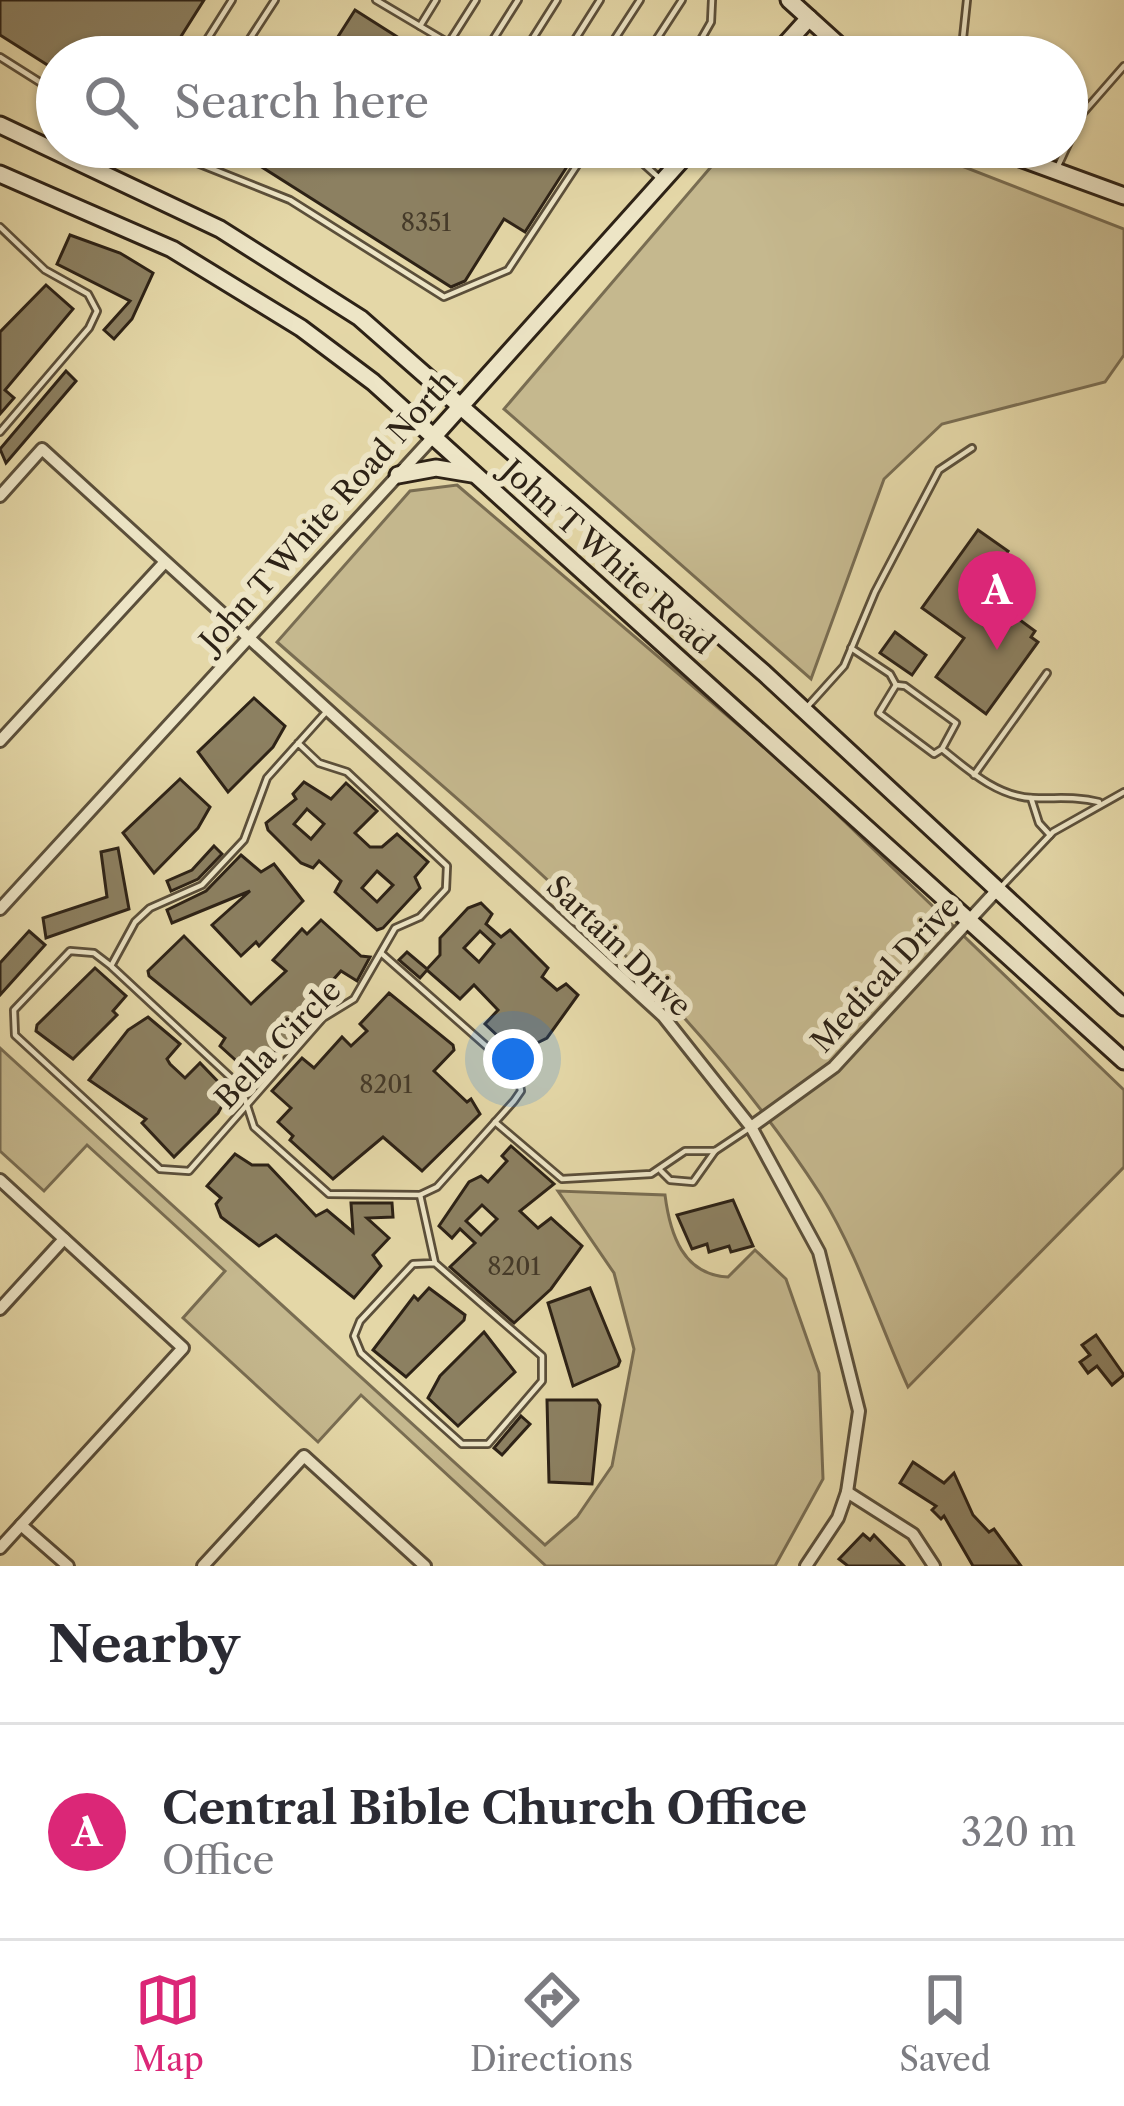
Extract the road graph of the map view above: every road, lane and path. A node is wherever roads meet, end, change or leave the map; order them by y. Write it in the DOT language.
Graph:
graph roads {
  1 [pos="232,0"];
  2 [pos="275,0"];
  3 [pos="376,0"];
  4 [pos="397,0"];
  5 [pos="436,0"];
  6 [pos="476,0"];
  7 [pos="518,0"];
  8 [pos="557,0"];
  9 [pos="600,0"];
  10 [pos="640,0"];
  11 [pos="682,0"];
  12 [pos="712,0"];
  13 [pos="789,0"];
  14 [pos="968,0"];
  15 [pos="391,9"];
  16 [pos="809,18"];
  17 [pos="420,26"];
  18 [pos="209,36"];
  19 [pos="252,36"];
  20 [pos="437,36"];
  21 [pos="453,36"];
  22 [pos="495,36"];
  23 [pos="534,36"];
  24 [pos="577,36"];
  25 [pos="617,36"];
  26 [pos="659,36"];
  27 [pos="703,36"];
  28 [pos="793,36"];
  29 [pos="829,36"];
  30 [pos="964,36"];
  31 [pos="0,58"];
  32 [pos="1124,66"];
  33 [pos="36,80"];
  34 [pos="1088,107"];
  35 [pos="0,125"];
  36 [pos="36,142"];
  37 [pos="91,168"];
  38 [pos="214,168"];
  39 [pos="575,168"];
  40 [pos="651,168"];
  41 [pos="673,168"];
  42 [pos="1042,168"];
  43 [pos="1056,168"];
  44 [pos="1054,173"];
  45 [pos="0,174"];
  46 [pos="662,181"];
  47 [pos="1124,196"];
  48 [pos="0,227"];
  49 [pos="463,404"];
  50 [pos="0,432"];
  51 [pos="434,436"];
  52 [pos="972,448"];
  53 [pos="398,475"];
  54 [pos="480,477"];
  55 [pos="0,496"];
  56 [pos="164,563"];
  57 [pos="247,640"];
  58 [pos="851,648"];
  59 [pos="1047,673"];
  60 [pos="896,685"];
  61 [pos="803,710"];
  62 [pos="327,711"];
  63 [pos="0,741"];
  64 [pos="298,743"];
  65 [pos="942,749"];
  66 [pos="974,775"];
  67 [pos="1124,792"];
  68 [pos="1031,798"];
  69 [pos="1099,802"];
  70 [pos="1050,835"];
  71 [pos="997,890"];
  72 [pos="0,909"];
  73 [pos="970,920"];
  74 [pos="381,953"];
  75 [pos="111,966"];
  76 [pos="1124,1007"];
  77 [pos="1124,1061"];
  78 [pos="246,1106"];
  79 [pos="495,1123"];
  80 [pos="751,1127"];
  81 [pos="715,1150"];
  82 [pos="661,1171"];
  83 [pos="0,1180"];
  84 [pos="420,1195"];
  85 [pos="64,1239"];
  86 [pos="435,1263"];
  87 [pos="0,1309"];
  88 [pos="847,1492"];
  89 [pos="21,1525"];
  90 [pos="0,1548"];
  91 [pos="423,1565"];
  92 [pos="68,1566"];
  93 [pos="203,1566"];
  94 [pos="806,1566"];
  95 [pos="934,1566"];
  1 -- 18 [label="lane"];
  2 -- 19 [label="lane"];
  3 -- 15 [label="lane"];
  4 -- 15 [label="lane"];
  5 -- 17 [label="lane"];
  6 -- 21 [label="lane"];
  7 -- 22 [label="lane"];
  8 -- 23 [label="lane"];
  9 -- 24 [label="lane"];
  10 -- 25 [label="lane"];
  11 -- 26 [label="lane"];
  12 -- 27 [label="lane"];
  13 -- 16 [label="main road"];
  14 -- 30 [label="lane"];
  15 -- 17 [label="lane"];
  16 -- 28 [label="main road"];
  16 -- 29 [label="main road"];
  17 -- 20 [label="lane"];
  31 -- 33 [label="lane"];
  32 -- 34 [label="lane"];
  35 -- 36 [label="main road, John T White Road"];
  37 -- 49 [label="main road, John T White Road"];
  38 -- 39 [label="lane"];
  40 -- 46 [label="lane"];
  41 -- 46 [label="main road, John T White Road North"];
  42 -- 44 [label="main road"];
  43 -- 44 [label="lane"];
  44 -- 47 [label="main road"];
  45 -- 51 [label="main road, John T White Road"];
  46 -- 49 [label="main road, John T White Road North"];
  48 -- 50 [label="lane"];
  49 -- 51 [label="main road, John T White Road North"];
  49 -- 61 [label="main road, John T White Road"];
  51 -- 53 [label="street, John T White Road North"];
  51 -- 54 [label="main road, John T White Road"];
  52 -- 58 [label="lane"];
  53 -- 54 [label="main road"];
  53 -- 57 [label="street, John T White Road North"];
  54 -- 73 [label="main road, John T White Road"];
  55 -- 56 [label="street, Sartain Drive"];
  56 -- 57 [label="street, Sartain Drive"];
  56 -- 63 [label="street"];
  57 -- 62 [label="street, Sartain Drive"];
  57 -- 72 [label="street, John T White Road North"];
  58 -- 60 [label="lane"];
  58 -- 61 [label="lane"];
  59 -- 66 [label="lane"];
  60 -- 65 [label="lane"];
  60 -- 65 [label="lane"];
  61 -- 71 [label="main road, John T White Road"];
  62 -- 64 [label="lane"];
  62 -- 80 [label="street, Sartain Drive"];
  64 -- 74 [label="lane, Bella Circle"];
  64 -- 75 [label="lane"];
  65 -- 66 [label="lane"];
  66 -- 68 [label="lane"];
  67 -- 69 [label="lane"];
  68 -- 69 [label="lane"];
  68 -- 70 [label="lane"];
  69 -- 70 [label="lane"];
  70 -- 71 [label="lane"];
  71 -- 73 [label="street, Medical Drive"];
  71 -- 76 [label="main road, John T White Road"];
  73 -- 77 [label="main road, John T White Road"];
  73 -- 80 [label="street, Medical Drive"];
  74 -- 78 [label="lane, Bella Circle"];
  74 -- 79 [label="lane"];
  75 -- 78 [label="lane"];
  75 -- 78 [label="lane, Bella Circle"];
  78 -- 84 [label="lane"];
  79 -- 82 [label="lane, Medical Drive"];
  79 -- 84 [label="lane"];
  80 -- 81 [label="lane, Medical Drive"];
  80 -- 88 [label="street, Sartain Drive"];
  81 -- 82 [label="lane, Medical Drive"];
  81 -- 82 [label="lane"];
  83 -- 85 [label="street"];
  84 -- 86 [label="lane"];
  85 -- 87 [label="street"];
  85 -- 89 [label="street"];
  86 -- 86 [label="lane"];
  88 -- 94 [label="street, Sartain Drive"];
  88 -- 95 [label="street"];
  89 -- 90 [label="street"];
  89 -- 92 [label="street"];
  91 -- 93 [label="street"];
}
